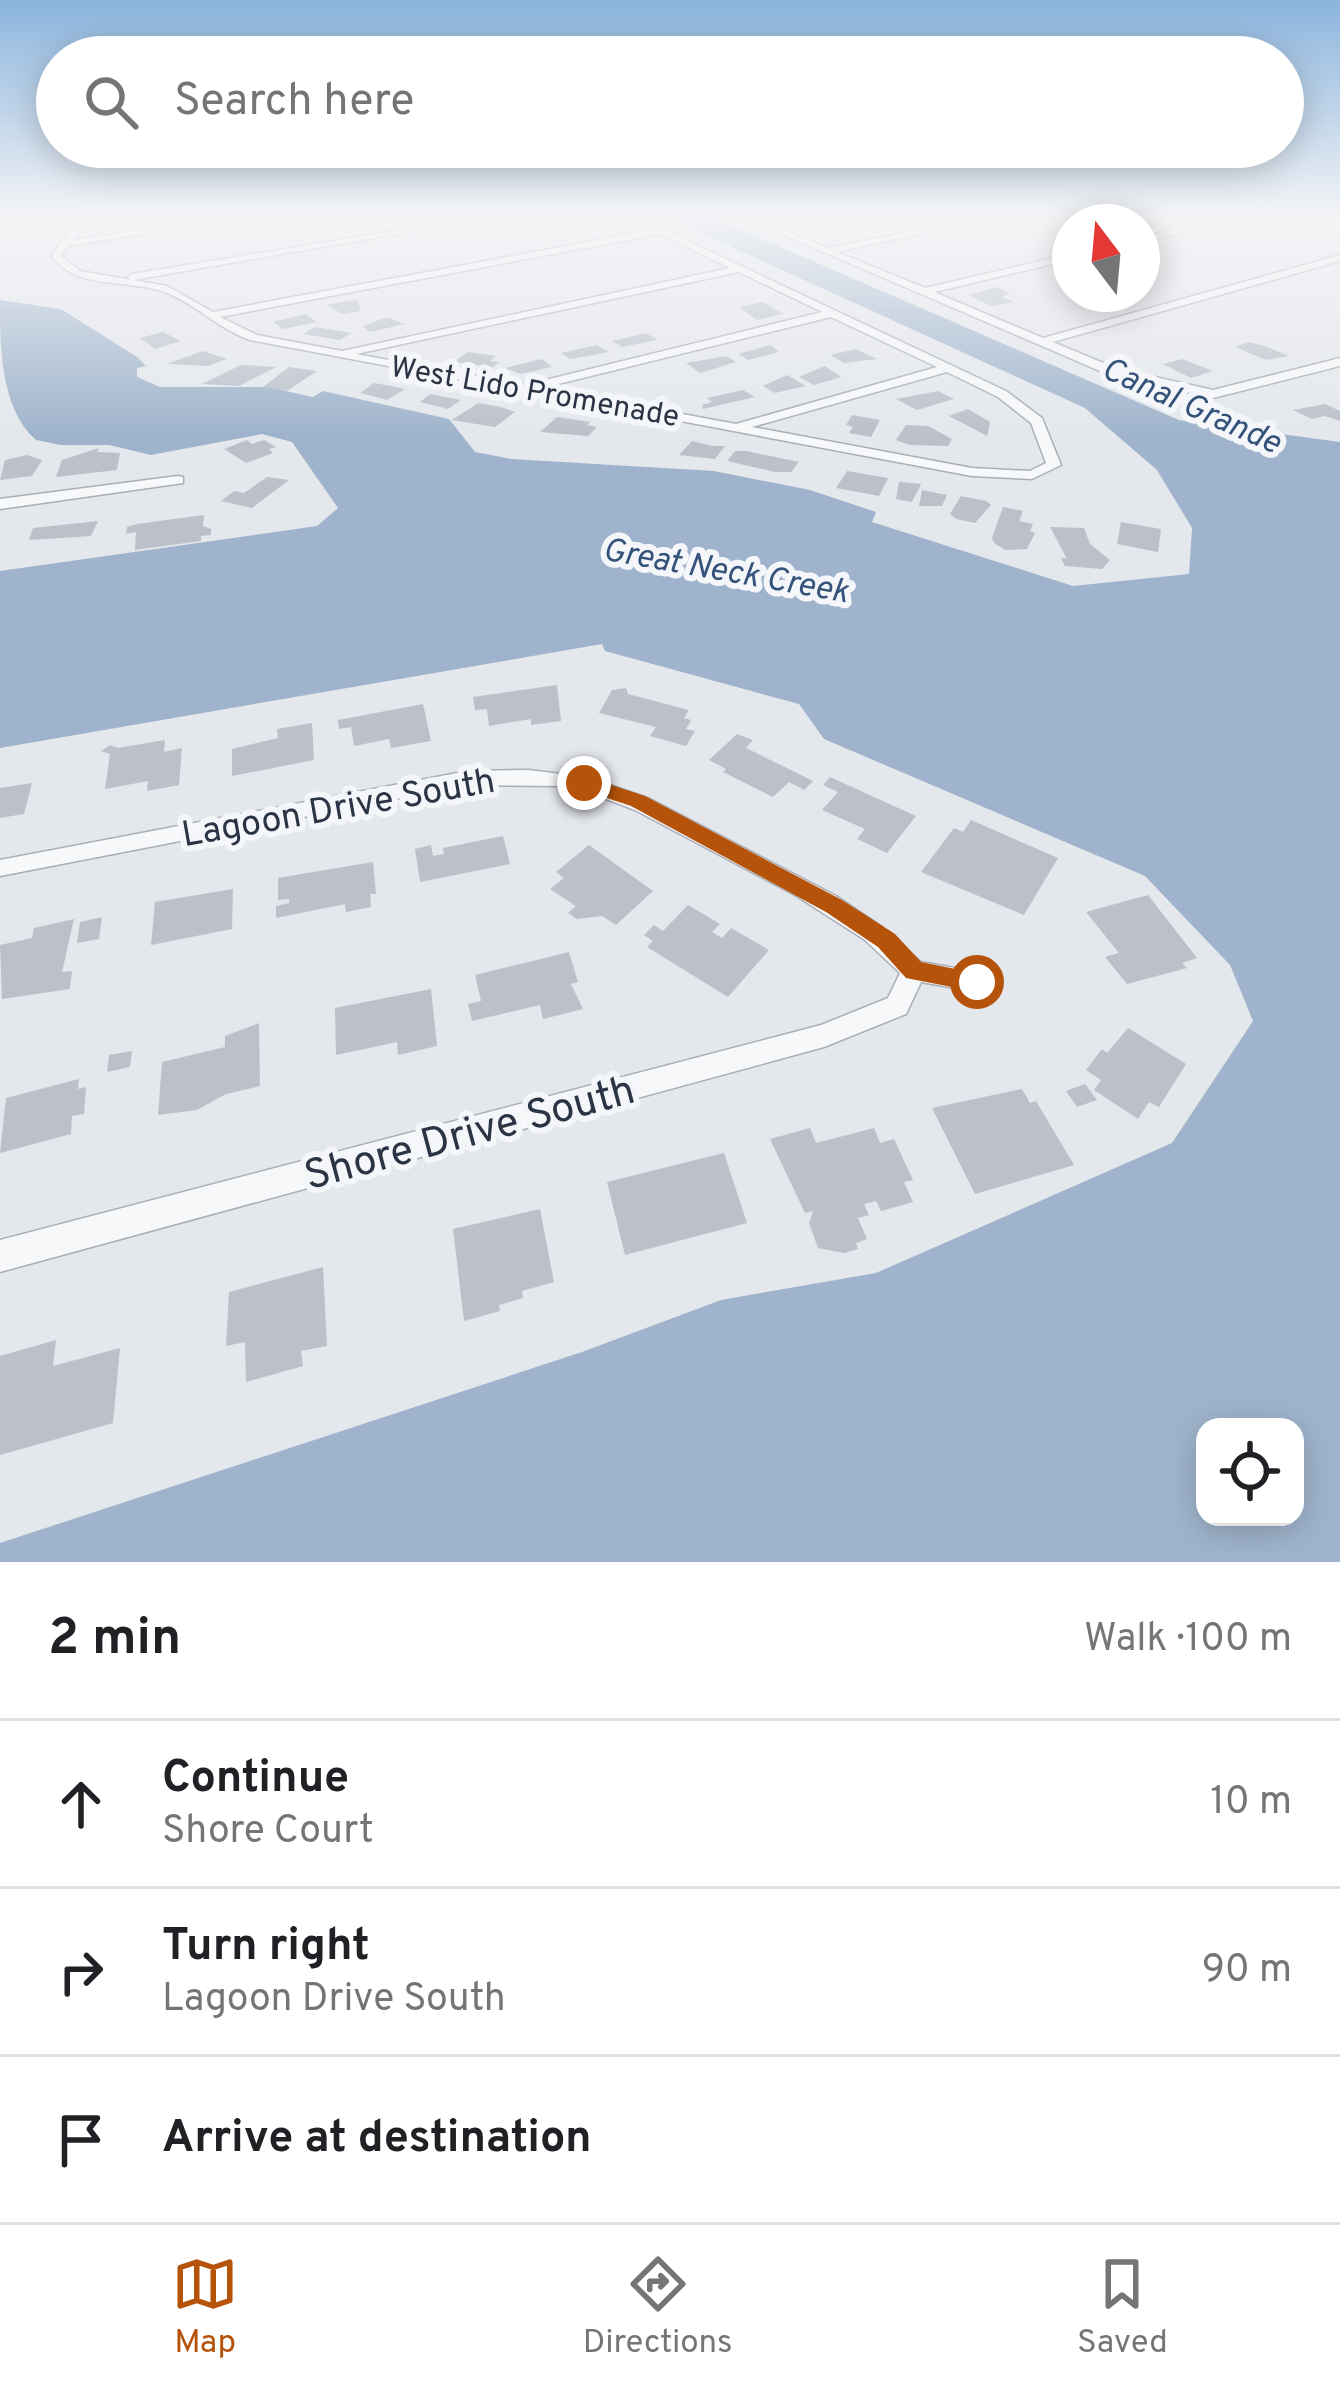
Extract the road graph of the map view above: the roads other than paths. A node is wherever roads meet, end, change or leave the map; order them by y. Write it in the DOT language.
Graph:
graph roads {
  1 [pos="163,289"];
  2 [pos="352,289"];
  3 [pos="646,289"];
  4 [pos="782,289"];
  5 [pos="916,289"];
  6 [pos="936,289"];
  7 [pos="1230,289"];
  8 [pos="923,292"];
  9 [pos="832,313"];
  10 [pos="208,316"];
  11 [pos="1041,342"];
  12 [pos="337,354"];
  13 [pos="1340,362"];
  14 [pos="948,368"];
  15 [pos="523,389"];
  16 [pos="736,428"];
  17 [pos="178,480"];
  18 [pos="0,504"];
  19 [pos="0,868"];
  20 [pos="914,971"];
  21 [pos="977,982"];
  22 [pos="0,1256"];
  1 -- 10 [label="street, West Lido Promenade"];
  2 -- 10 [label="street"];
  3 -- 12 [label="street"];
  4 -- 9 [label="street"];
  5 -- 8 [label="street"];
  6 -- 8 [label="street"];
  7 -- 11 [label="street"];
  8 -- 11 [label="street"];
  9 -- 14 [label="street"];
  9 -- 15 [label="street"];
  10 -- 12 [label="street, West Lido Promenade"];
  11 -- 13 [label="street"];
  12 -- 15 [label="street, West Lido Promenade"];
  14 -- 16 [label="street"];
  14 -- 16 [label="street, West Lido Promenade"];
  15 -- 16 [label="street, West Lido Promenade"];
  17 -- 18 [label="street"];
  19 -- 20 [label="street, Lagoon Drive South"];
  20 -- 21 [label="street"];
  20 -- 22 [label="street, Shore Drive South"];
}
